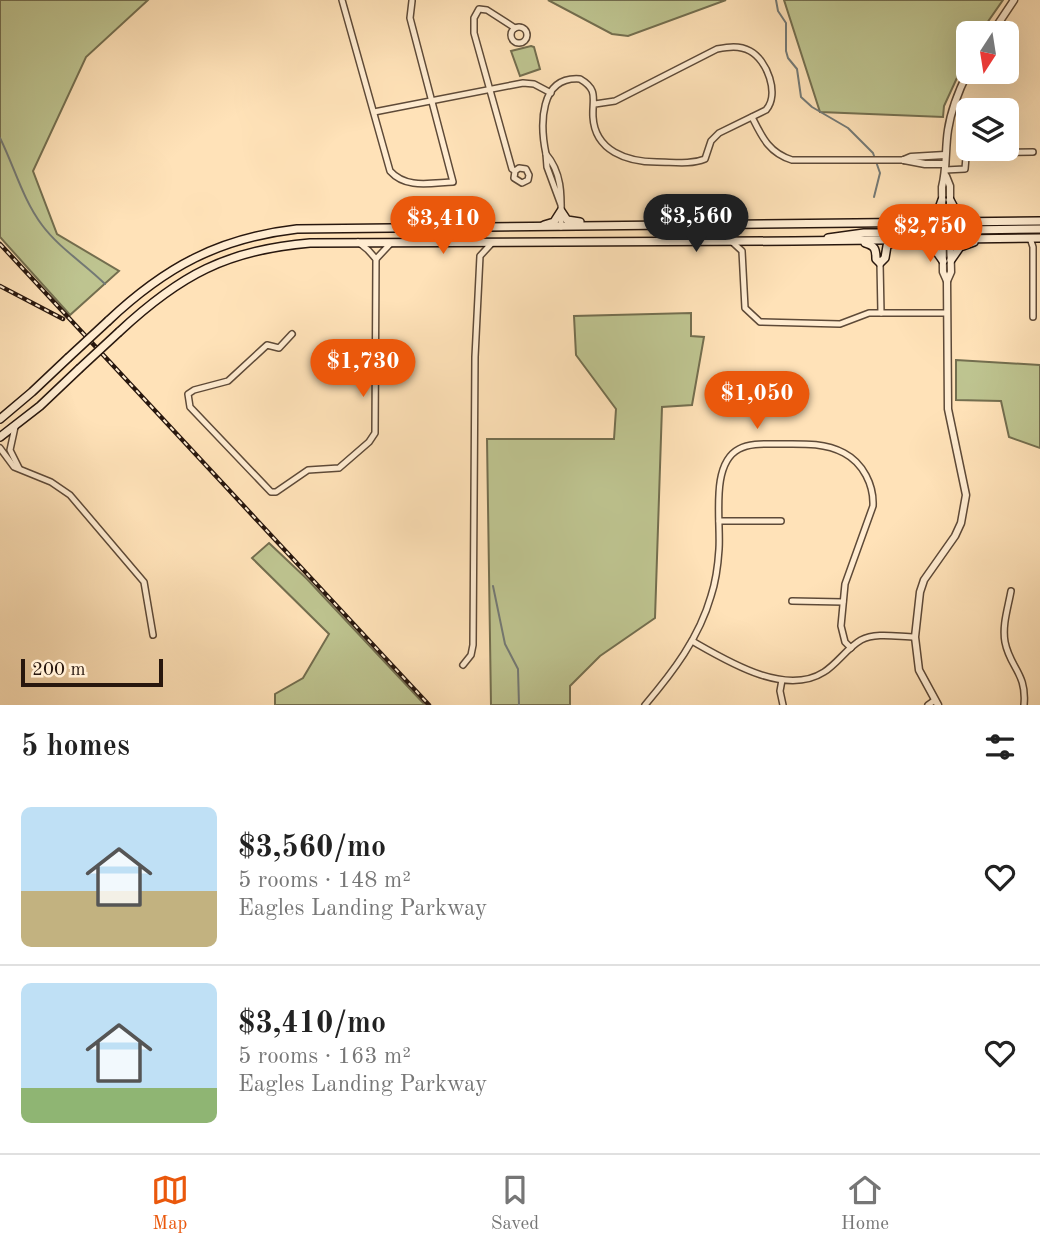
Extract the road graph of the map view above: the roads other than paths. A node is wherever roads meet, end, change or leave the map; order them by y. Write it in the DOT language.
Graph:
graph roads {
  1 [pos="342,0"];
  2 [pos="1014,0"];
  3 [pos="412,1"];
  4 [pos="1000,21"];
  5 [pos="515,28"];
  6 [pos="962,84"];
  7 [pos="489,90"];
  8 [pos="551,93"];
  9 [pos="432,101"];
  10 [pos="595,104"];
  11 [pos="374,112"];
  12 [pos="752,117"];
  13 [pos="1032,152"];
  14 [pos="546,154"];
  15 [pos="945,155"];
  16 [pos="904,160"];
  17 [pos="945,170"];
  18 [pos="515,171"];
  19 [pos="946,200"];
  20 [pos="561,206"];
  21 [pos="1001,221"];
  22 [pos="1040,221"];
  23 [pos="917,223"];
  24 [pos="946,223"];
  25 [pos="643,226"];
  26 [pos="535,227"];
  27 [pos="561,227"];
  28 [pos="1040,229"];
  29 [pos="946,237"];
  30 [pos="1030,238"];
  31 [pos="1040,238"];
  32 [pos="981,239"];
  33 [pos="730,240"];
  34 [pos="754,241"];
  35 [pos="814,241"];
  36 [pos="862,241"];
  37 [pos="895,241"];
  38 [pos="392,242"];
  39 [pos="466,242"];
  40 [pos="494,242"];
  41 [pos="358,243"];
  42 [pos="742,251"];
  43 [pos="480,256"];
  44 [pos="376,259"];
  45 [pos="947,260"];
  46 [pos="880,263"];
  47 [pos="881,313"];
  48 [pos="947,313"];
  49 [pos="1033,317"];
  50 [pos="292,334"];
  51 [pos="0,419"];
  52 [pos="15,427"];
  53 [pos="0,437"];
  54 [pos="0,448"];
  55 [pos="0,454"];
  56 [pos="6,459"];
  57 [pos="19,468"];
  58 [pos="781,521"];
  59 [pos="719,522"];
  60 [pos="1011,592"];
  61 [pos="792,601"];
  62 [pos="843,601"];
  63 [pos="153,635"];
  64 [pos="915,637"];
  65 [pos="692,641"];
  66 [pos="851,648"];
  67 [pos="463,665"];
  68 [pos="782,680"];
  69 [pos="934,704"];
  70 [pos="645,705"];
  71 [pos="783,705"];
  72 [pos="1024,705"];
  1 -- 11 [label="street"];
  2 -- 4 [label="street"];
  3 -- 9 [label="street"];
  5 -- 7 [label="street"];
  6 -- 15 [label="street"];
  7 -- 8 [label="street"];
  7 -- 9 [label="street"];
  7 -- 18 [label="street"];
  8 -- 10 [label="street"];
  8 -- 14 [label="street"];
  9 -- 11 [label="street"];
  9 -- 11 [label="street"];
  10 -- 12 [label="street"];
  10 -- 12 [label="street"];
  12 -- 16 [label="street"];
  13 -- 17 [label="street"];
  14 -- 20 [label="street"];
  14 -- 20 [label="street"];
  15 -- 16 [label="street"];
  15 -- 17 [label="street"];
  16 -- 17 [label="street"];
  17 -- 19 [label="street"];
  19 -- 21 [label="main road"];
  19 -- 23 [label="main road"];
  19 -- 24 [label="street"];
  20 -- 25 [label="main road"];
  20 -- 26 [label="main road"];
  20 -- 27 [label="street"];
  21 -- 22 [label="main road"];
  21 -- 24 [label="main road"];
  23 -- 24 [label="main road"];
  23 -- 25 [label="main road"];
  24 -- 29 [label="main road"];
  25 -- 27 [label="main road"];
  26 -- 27 [label="main road"];
  26 -- 51 [label="main road, bridge"];
  28 -- 29 [label="main road"];
  29 -- 32 [label="main road"];
  29 -- 35 [label="main road"];
  29 -- 37 [label="main road"];
  29 -- 45 [label="street"];
  30 -- 31 [label="main road"];
  30 -- 32 [label="main road"];
  30 -- 49 [label="street"];
  32 -- 45 [label="main road"];
  33 -- 34 [label="main road"];
  33 -- 40 [label="main road"];
  33 -- 42 [label="street"];
  34 -- 35 [label="main road"];
  34 -- 42 [label="street"];
  35 -- 36 [label="main road"];
  36 -- 37 [label="main road"];
  36 -- 46 [label="main road"];
  37 -- 45 [label="main road"];
  37 -- 46 [label="main road"];
  38 -- 39 [label="main road"];
  38 -- 41 [label="main road"];
  38 -- 44 [label="street"];
  39 -- 40 [label="main road"];
  39 -- 43 [label="street"];
  40 -- 43 [label="street"];
  41 -- 44 [label="street"];
  41 -- 52 [label="main road, bridge"];
  42 -- 47 [label="street"];
  43 -- 67 [label="street"];
  44 -- 50 [label="street"];
  45 -- 48 [label="street"];
  46 -- 47 [label="street"];
  47 -- 48 [label="street"];
  48 -- 64 [label="street"];
  52 -- 53 [label="main road"];
  52 -- 57 [label="street"];
  54 -- 56 [label="street"];
  55 -- 56 [label="street"];
  56 -- 57 [label="street"];
  57 -- 63 [label="street"];
  58 -- 59 [label="street"];
  59 -- 62 [label="street"];
  59 -- 65 [label="street"];
  60 -- 72 [label="street"];
  61 -- 62 [label="street"];
  62 -- 66 [label="street"];
  64 -- 66 [label="street"];
  64 -- 69 [label="street"];
  65 -- 68 [label="street"];
  65 -- 70 [label="street"];
  66 -- 68 [label="street"];
  68 -- 71 [label="street"];
}
